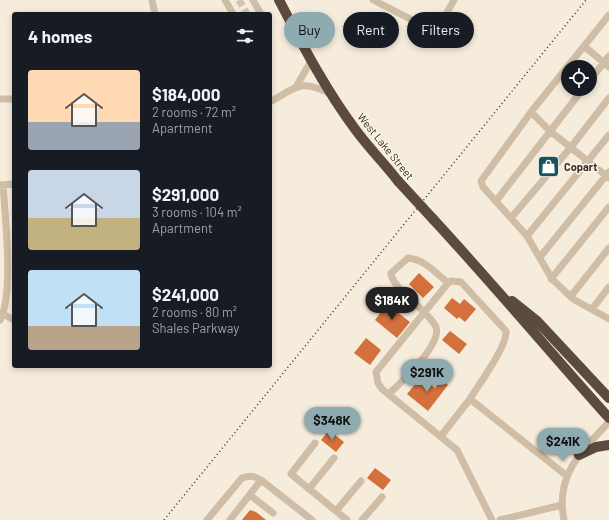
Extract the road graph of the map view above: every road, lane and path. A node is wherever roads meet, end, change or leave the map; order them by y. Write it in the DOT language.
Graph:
graph roads {
  1 [pos="152,0"];
  2 [pos="225,0"];
  3 [pos="254,0"];
  4 [pos="279,0"];
  5 [pos="373,0"];
  6 [pos="454,0"];
  7 [pos="155,12"];
  8 [pos="232,12"];
  9 [pos="260,12"];
  10 [pos="609,15"];
  11 [pos="584,46"];
  12 [pos="609,56"];
  13 [pos="311,61"];
  14 [pos="606,65"];
  15 [pos="597,73"];
  16 [pos="296,87"];
  17 [pos="331,94"];
  18 [pos="577,96"];
  19 [pos="12,98"];
  20 [pos="609,98"];
  21 [pos="0,99"];
  22 [pos="272,101"];
  23 [pos="531,112"];
  24 [pos="550,130"];
  25 [pos="609,135"];
  26 [pos="571,147"];
  27 [pos="588,162"];
  28 [pos="608,175"];
  29 [pos="12,184"];
  30 [pos="2,185"];
  31 [pos="496,201"];
  32 [pos="609,207"];
  33 [pos="510,218"];
  34 [pos="527,236"];
  35 [pos="609,248"];
  36 [pos="540,256"];
  37 [pos="11,267"];
  38 [pos="551,279"];
  39 [pos="448,283"];
  40 [pos="609,287"];
  41 [pos="498,289"];
  42 [pos="571,296"];
  43 [pos="592,309"];
  44 [pos="424,312"];
  45 [pos="2,317"];
  46 [pos="609,318"];
  47 [pos="12,320"];
  48 [pos="389,394"];
  49 [pos="609,398"];
  50 [pos="470,399"];
  51 [pos="609,418"];
  52 [pos="609,422"];
  53 [pos="441,436"];
  54 [pos="315,443"];
  55 [pos="609,445"];
  56 [pos="579,455"];
  57 [pos="334,458"];
  58 [pos="567,476"];
  59 [pos="261,480"];
  60 [pos="361,481"];
  61 [pos="309,489"];
  62 [pos="250,495"];
  63 [pos="382,496"];
  64 [pos="562,504"];
  65 [pos="336,511"];
  66 [pos="273,513"];
  67 [pos="207,520"];
  68 [pos="230,520"];
  69 [pos="312,520"];
  70 [pos="347,520"];
  71 [pos="362,520"];
  72 [pos="492,520"];
  73 [pos="500,520"];
  74 [pos="564,520"];
  1 -- 7 [label="street"];
  2 -- 8 [label="street"];
  3 -- 9 [label="street"];
  4 -- 13 [label="highway, West Lake Street"];
  5 -- 6 [label="street"];
  10 -- 11 [label="street"];
  11 -- 14 [label="street"];
  11 -- 23 [label="street"];
  12 -- 14 [label="street"];
  13 -- 16 [label="street"];
  13 -- 17 [label="highway, West Lake Street"];
  14 -- 15 [label="street"];
  16 -- 17 [label="street"];
  16 -- 22 [label="street"];
  17 -- 41 [label="highway, West Lake Street, bridge"];
  18 -- 24 [label="street"];
  19 -- 21 [label="street"];
  20 -- 26 [label="street"];
  23 -- 24 [label="street"];
  23 -- 31 [label="street"];
  24 -- 26 [label="street"];
  24 -- 31 [label="street"];
  25 -- 27 [label="street"];
  26 -- 27 [label="street"];
  26 -- 33 [label="street"];
  27 -- 28 [label="street"];
  27 -- 34 [label="street"];
  28 -- 36 [label="street"];
  29 -- 30 [label="street"];
  30 -- 37 [label="street"];
  31 -- 33 [label="street"];
  32 -- 38 [label="street"];
  33 -- 34 [label="street"];
  34 -- 36 [label="street"];
  35 -- 42 [label="street"];
  36 -- 38 [label="street"];
  37 -- 45 [label="street"];
  38 -- 42 [label="street"];
  39 -- 44 [label="street"];
  39 -- 44 [label="street"];
  39 -- 50 [label="street"];
  40 -- 43 [label="street"];
  41 -- 49 [label="highway, West Lake Street"];
  41 -- 51 [label="highway, West Lake Street"];
  42 -- 43 [label="street"];
  43 -- 46 [label="street"];
  44 -- 48 [label="street"];
  44 -- 48 [label="street"];
  45 -- 47 [label="street"];
  48 -- 53 [label="street"];
  50 -- 53 [label="street"];
  50 -- 58 [label="street"];
  52 -- 56 [label="street"];
  53 -- 72 [label="street"];
  54 -- 61 [label="street"];
  55 -- 56 [label="highway"];
  56 -- 58 [label="street"];
  57 -- 61 [label="street"];
  58 -- 64 [label="street"];
  59 -- 62 [label="street"];
  59 -- 67 [label="street"];
  59 -- 69 [label="street"];
  60 -- 65 [label="street"];
  61 -- 65 [label="street"];
  62 -- 66 [label="street"];
  62 -- 68 [label="street"];
  63 -- 71 [label="street"];
  64 -- 73 [label="street"];
  64 -- 74 [label="street"];
  65 -- 70 [label="street"];
}
